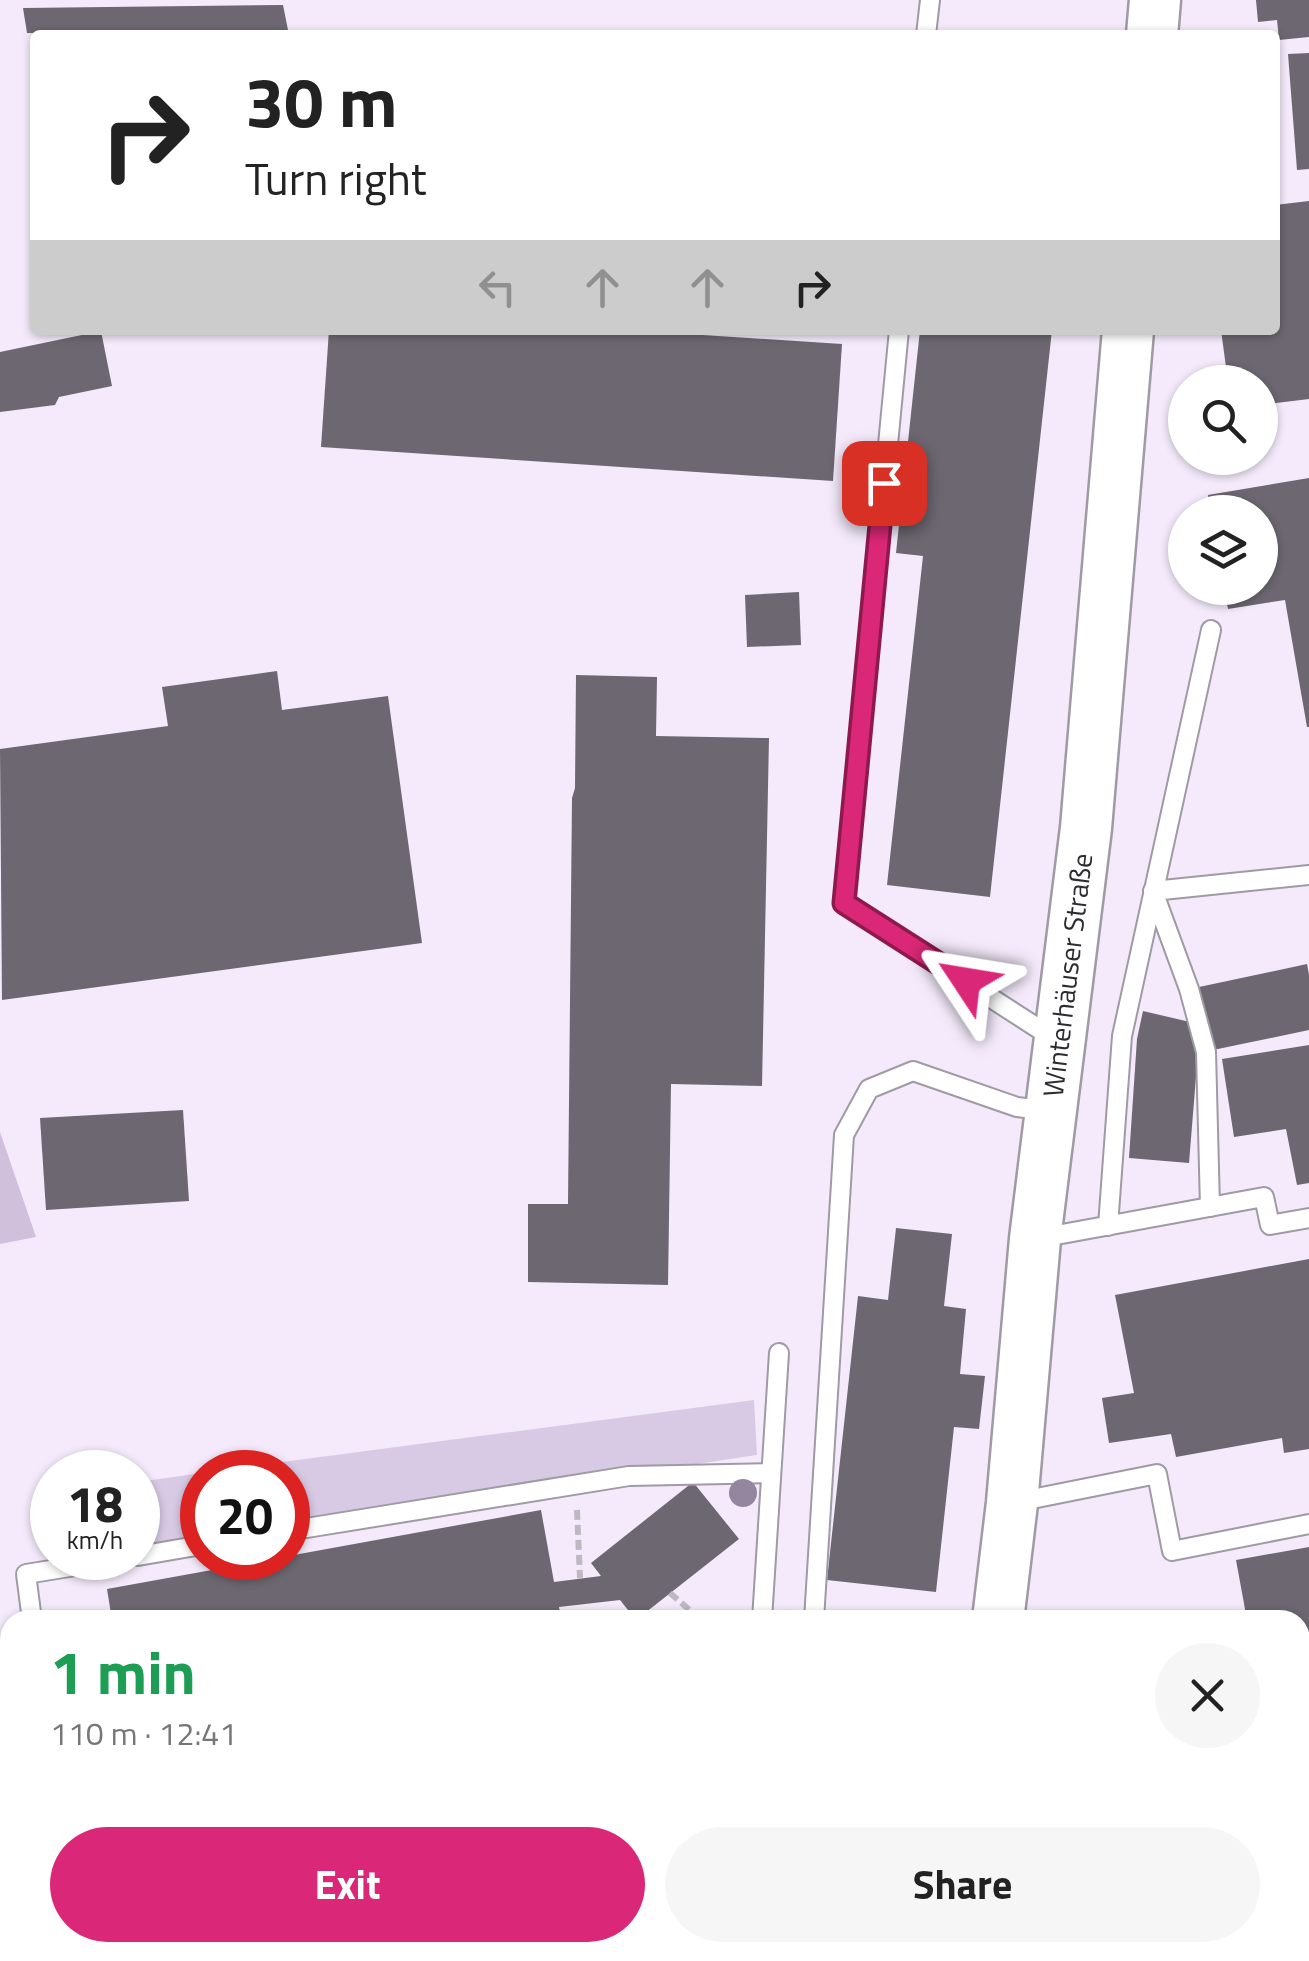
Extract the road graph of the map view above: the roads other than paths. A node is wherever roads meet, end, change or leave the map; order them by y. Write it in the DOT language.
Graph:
graph roads {
  1 [pos="930,0"];
  2 [pos="1155,0"];
  3 [pos="927,30"];
  4 [pos="1152,30"];
  5 [pos="898,335"];
  6 [pos="1128,335"];
  7 [pos="1210,630"];
  8 [pos="1309,875"];
  9 [pos="1153,892"];
  10 [pos="1059,1042"];
  11 [pos="1050,1111"];
  12 [pos="1210,1206"];
  13 [pos="1309,1218"];
  14 [pos="1108,1226"];
  15 [pos="1035,1239"];
  16 [pos="779,1352"];
  17 [pos="771,1473"];
  18 [pos="1012,1503"];
  19 [pos="1309,1524"];
  20 [pos="310,1527"];
  21 [pos="30,1573"];
  22 [pos="31,1610"];
  23 [pos="763,1610"];
  24 [pos="815,1610"];
  25 [pos="999,1610"];
  1 -- 3 [label="lane"];
  2 -- 4 [label="main road"];
  5 -- 10 [label="lane"];
  6 -- 10 [label="main road, Winterhäuser Straße"];
  7 -- 9 [label="lane"];
  8 -- 9 [label="lane"];
  9 -- 12 [label="lane"];
  9 -- 14 [label="lane"];
  10 -- 11 [label="main road, Winterhäuser Straße"];
  11 -- 15 [label="main road, Winterhäuser Straße"];
  11 -- 24 [label="lane"];
  12 -- 13 [label="lane"];
  12 -- 14 [label="lane"];
  14 -- 15 [label="lane"];
  15 -- 18 [label="main road, Winterhäuser Straße"];
  16 -- 17 [label="lane"];
  17 -- 20 [label="lane"];
  17 -- 23 [label="lane"];
  18 -- 19 [label="lane"];
  18 -- 25 [label="main road, Winterhäuser Straße"];
  21 -- 22 [label="lane"];
}
